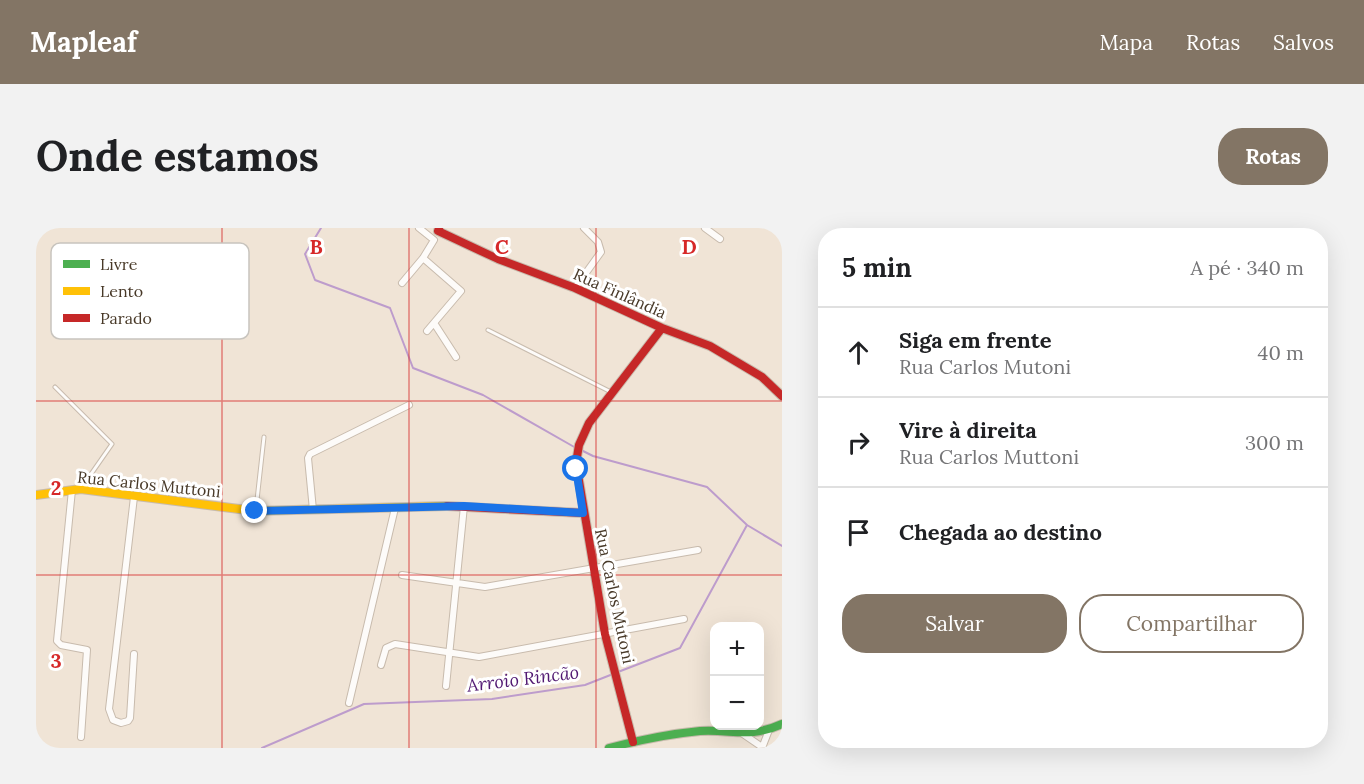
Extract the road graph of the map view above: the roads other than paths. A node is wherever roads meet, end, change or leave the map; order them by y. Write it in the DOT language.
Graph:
graph roads {
  1 [pos="419,228"];
  2 [pos="584,228"];
  3 [pos="705,228"];
  4 [pos="437,233"];
  5 [pos="720,239"];
  6 [pos="423,258"];
  7 [pos="402,283"];
  8 [pos="575,288"];
  9 [pos="434,323"];
  10 [pos="662,328"];
  11 [pos="488,330"];
  12 [pos="426,331"];
  13 [pos="456,357"];
  14 [pos="55,387"];
  15 [pos="613,392"];
  16 [pos="782,396"];
  17 [pos="409,405"];
  18 [pos="264,437"];
  19 [pos="77,489"];
  20 [pos="36,495"];
  21 [pos="134,497"];
  22 [pos="464,506"];
  23 [pos="395,508"];
  24 [pos="313,510"];
  25 [pos="255,511"];
  26 [pos="583,513"];
  27 [pos="698,550"];
  28 [pos="593,569"];
  29 [pos="402,575"];
  30 [pos="455,582"];
  31 [pos="684,619"];
  32 [pos="605,634"];
  33 [pos="449,652"];
  34 [pos="134,654"];
  35 [pos="381,665"];
  36 [pos="446,686"];
  37 [pos="349,703"];
  38 [pos="782,724"];
  39 [pos="769,730"];
  40 [pos="742,734"];
  41 [pos="81,737"];
  42 [pos="633,742"];
  43 [pos="762,747"];
  44 [pos="609,748"];
  1 -- 4 [label="street"];
  2 -- 8 [label="street"];
  3 -- 5 [label="street"];
  4 -- 6 [label="street"];
  4 -- 8 [label="street, Rua Finlândia"];
  6 -- 7 [label="street"];
  6 -- 9 [label="street"];
  8 -- 10 [label="street, Rua Finlândia"];
  9 -- 12 [label="street"];
  9 -- 13 [label="street"];
  10 -- 15 [label="street, Rua Carlos Mutoni"];
  10 -- 16 [label="street, Rua Finlândia"];
  11 -- 15 [label="lane"];
  14 -- 19 [label="lane"];
  15 -- 26 [label="street, Rua Carlos Mutoni"];
  17 -- 24 [label="street"];
  18 -- 25 [label="lane"];
  19 -- 20 [label="street, Rua Carlos Muttoni"];
  19 -- 21 [label="street, Rua Carlos Muttoni"];
  19 -- 41 [label="street"];
  21 -- 25 [label="street, Rua Carlos Muttoni"];
  21 -- 34 [label="street"];
  22 -- 23 [label="street, Rua Carlos Muttoni"];
  22 -- 26 [label="street, Rua Carlos Muttoni"];
  22 -- 30 [label="street"];
  23 -- 24 [label="street, Rua Carlos Muttoni"];
  23 -- 37 [label="street"];
  24 -- 25 [label="street, Rua Carlos Muttoni"];
  26 -- 28 [label="street, Rua Carlos Mutoni"];
  27 -- 28 [label="street"];
  28 -- 30 [label="street"];
  28 -- 32 [label="street, Rua Carlos Mutoni"];
  29 -- 30 [label="street"];
  30 -- 33 [label="street"];
  31 -- 32 [label="street"];
  32 -- 33 [label="street"];
  32 -- 42 [label="street, Rua Carlos Mutoni"];
  33 -- 35 [label="street"];
  33 -- 36 [label="street"];
  38 -- 39 [label="street"];
  39 -- 40 [label="street"];
  39 -- 43 [label="street"];
  40 -- 42 [label="street"];
  40 -- 43 [label="street"];
  42 -- 44 [label="street"];
}
